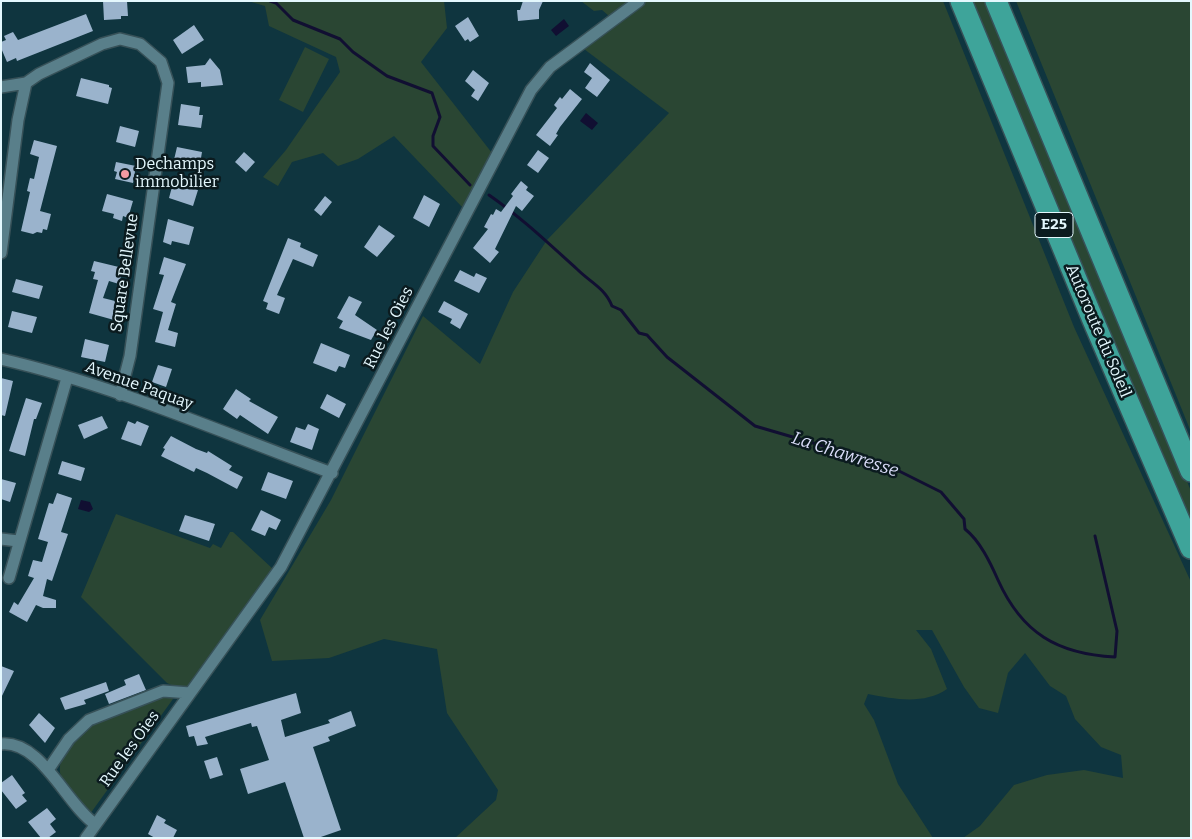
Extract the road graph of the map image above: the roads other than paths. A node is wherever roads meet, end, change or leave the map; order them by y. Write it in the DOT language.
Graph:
graph roads {
  1 [pos="639,1"];
  2 [pos="961,1"];
  3 [pos="996,1"];
  4 [pos="26,83"];
  5 [pos="1,87"];
  6 [pos="1,253"];
  7 [pos="1,358"];
  8 [pos="67,378"];
  9 [pos="120,395"];
  10 [pos="1191,471"];
  11 [pos="332,473"];
  12 [pos="1,539"];
  13 [pos="18,541"];
  14 [pos="1191,548"];
  15 [pos="9,578"];
  16 [pos="190,693"];
  17 [pos="1,744"];
  18 [pos="48,770"];
  19 [pos="95,824"];
  20 [pos="86,838"];
  1 -- 11 [label="street, Rue les Oies"];
  2 -- 14 [label="highway, Autoroute du Soleil / E25"];
  3 -- 10 [label="highway, Autoroute du Soleil / E25"];
  4 -- 5 [label="street"];
  4 -- 6 [label="street"];
  4 -- 9 [label="street, Square Bellevue"];
  7 -- 8 [label="street"];
  8 -- 9 [label="street, Avenue Paquay"];
  8 -- 13 [label="street, Avenue Paquay"];
  9 -- 11 [label="street, Avenue Paquay"];
  11 -- 16 [label="street, Rue les Oies"];
  12 -- 13 [label="street"];
  13 -- 15 [label="street, Avenue Paquay"];
  16 -- 18 [label="street, Rue les Oies"];
  16 -- 19 [label="street, Rue les Oies"];
  17 -- 18 [label="street"];
  18 -- 19 [label="street"];
  19 -- 20 [label="street, Rue les Oies"];
}
